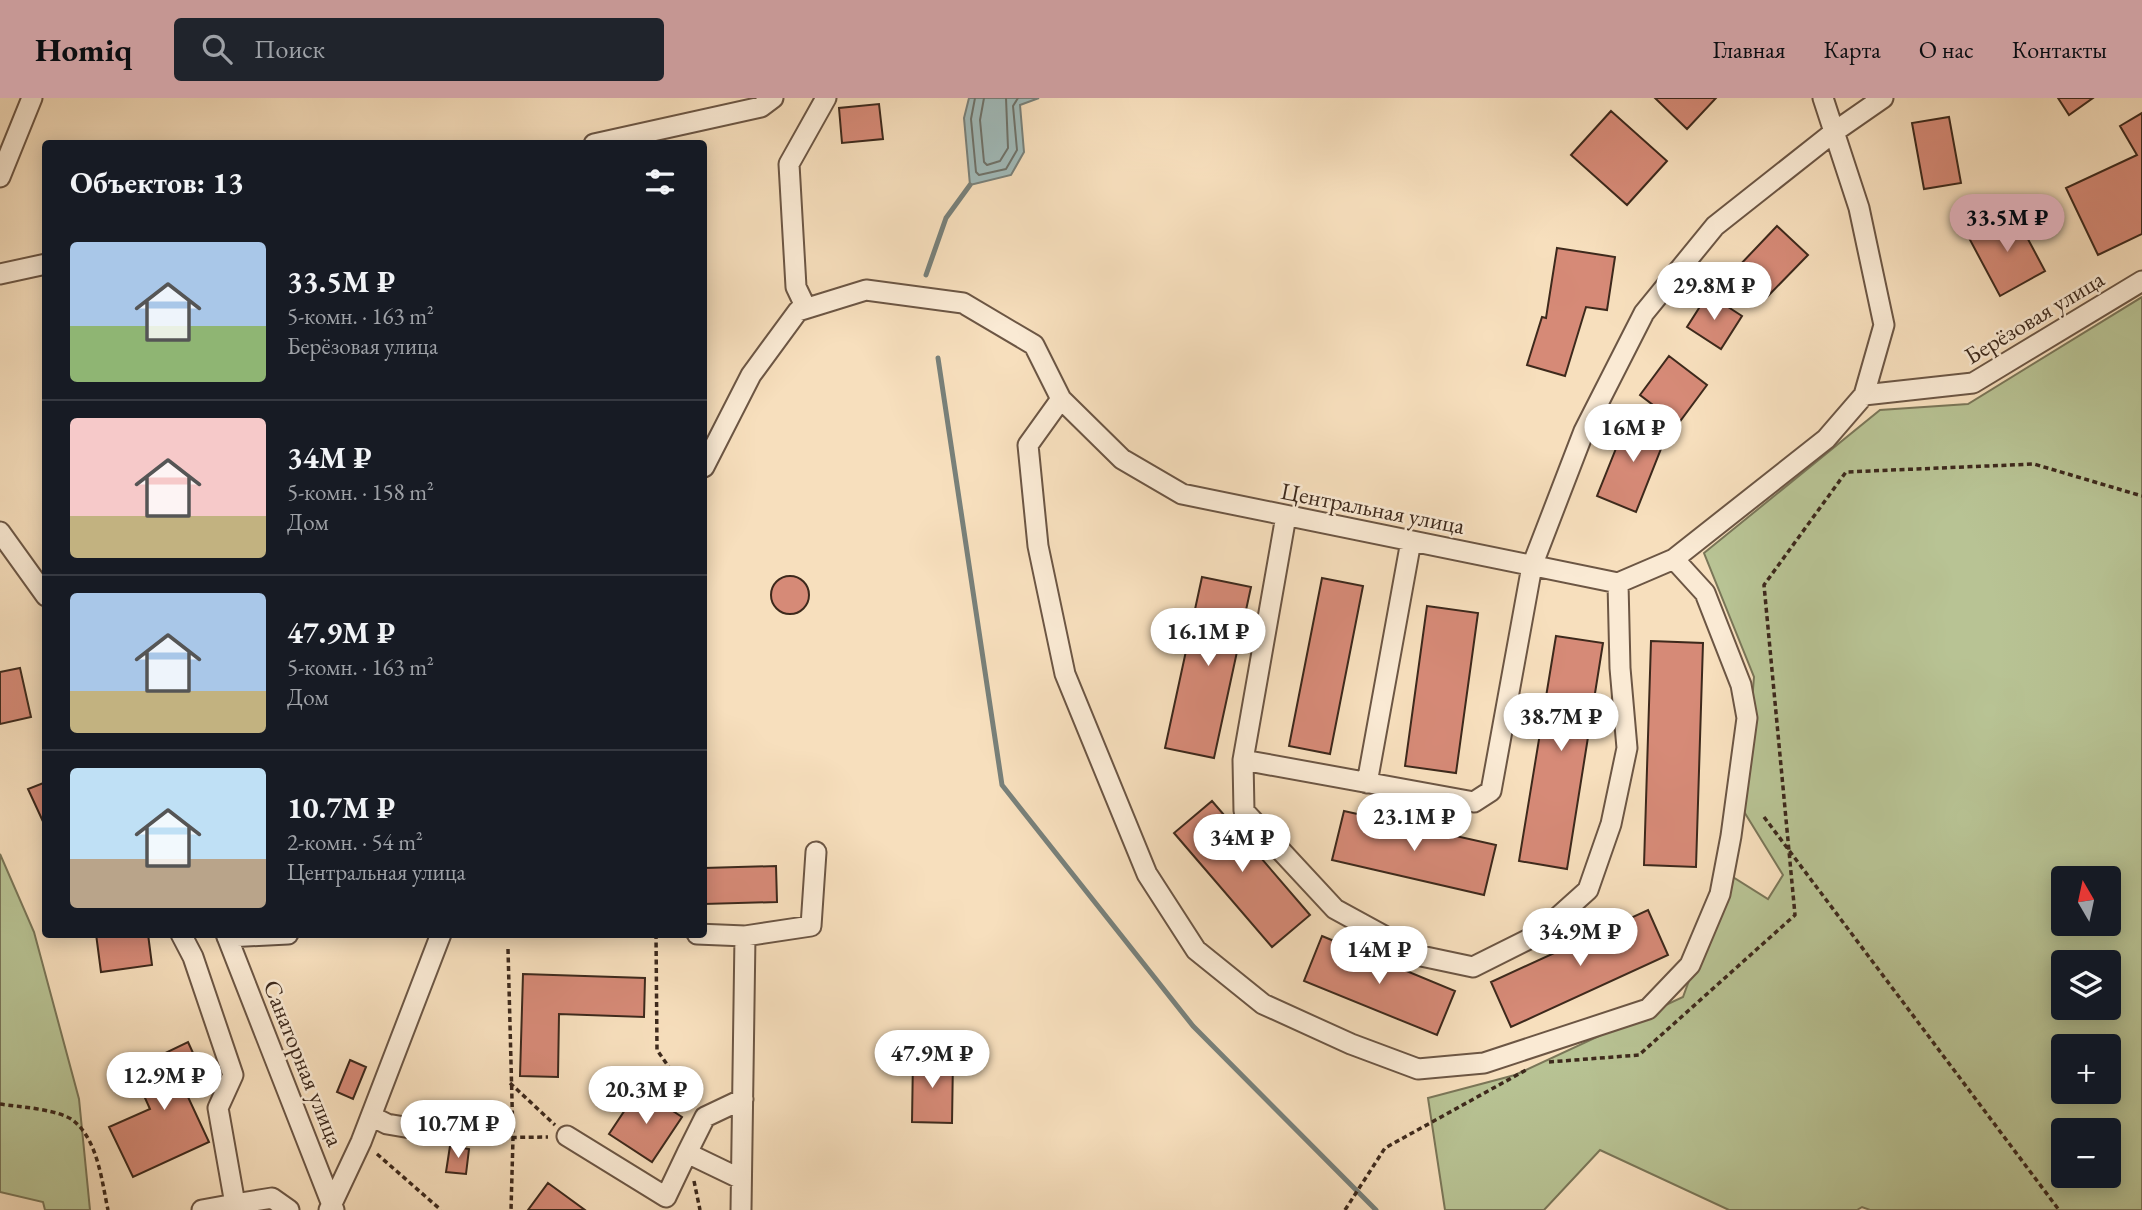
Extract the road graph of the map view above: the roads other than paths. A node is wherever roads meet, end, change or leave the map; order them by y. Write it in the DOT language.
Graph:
graph roads {
  1 [pos="32,98"];
  2 [pos="773,98"];
  3 [pos="826,98"];
  4 [pos="1823,98"];
  5 [pos="1883,98"];
  6 [pos="1834,132"];
  7 [pos="612,140"];
  8 [pos="0,177"];
  9 [pos="42,265"];
  10 [pos="0,274"];
  11 [pos="2142,281"];
  12 [pos="806,309"];
  13 [pos="1864,395"];
  14 [pos="1061,399"];
  15 [pos="707,461"];
  16 [pos="1286,516"];
  17 [pos="0,532"];
  18 [pos="1411,541"];
  19 [pos="1674,559"];
  20 [pos="1532,566"];
  21 [pos="1618,583"];
  22 [pos="42,590"];
  23 [pos="1242,760"];
  24 [pos="1367,783"];
  25 [pos="816,852"];
  26 [pos="707,934"];
  27 [pos="745,936"];
  28 [pos="183,938"];
  29 [pos="228,938"];
  30 [pos="438,938"];
  31 [pos="743,1099"];
  32 [pos="371,1116"];
  33 [pos="428,1131"];
  34 [pos="567,1136"];
  35 [pos="687,1153"];
  36 [pos="741,1179"];
  37 [pos="236,1204"];
  38 [pos="332,1209"];
  39 [pos="202,1210"];
  40 [pos="289,1210"];
  41 [pos="741,1210"];
  1 -- 8 [label="street"];
  2 -- 7 [label="street"];
  3 -- 12 [label="street"];
  4 -- 6 [label="street"];
  5 -- 6 [label="street"];
  6 -- 13 [label="street"];
  6 -- 20 [label="street"];
  9 -- 10 [label="street"];
  11 -- 13 [label="street, Берёзовая улица"];
  12 -- 14 [label="street, Центральная улица"];
  12 -- 15 [label="street, Центральная улица"];
  13 -- 19 [label="street"];
  14 -- 16 [label="street, Центральная улица"];
  14 -- 19 [label="street"];
  16 -- 18 [label="street, Центральная улица"];
  16 -- 23 [label="street"];
  17 -- 22 [label="street"];
  18 -- 20 [label="street, Центральная улица"];
  18 -- 24 [label="street"];
  19 -- 21 [label="street"];
  20 -- 21 [label="street, Центральная улица"];
  20 -- 24 [label="street"];
  21 -- 23 [label="street"];
  23 -- 24 [label="street"];
  25 -- 27 [label="street"];
  26 -- 27 [label="street"];
  27 -- 31 [label="street"];
  28 -- 37 [label="street"];
  29 -- 38 [label="street, Санаторная улица"];
  30 -- 32 [label="street"];
  31 -- 35 [label="street"];
  31 -- 36 [label="street"];
  32 -- 33 [label="street"];
  32 -- 38 [label="street"];
  34 -- 35 [label="street"];
  35 -- 36 [label="street"];
  36 -- 41 [label="street"];
  37 -- 39 [label="street"];
  37 -- 40 [label="street"];
}
